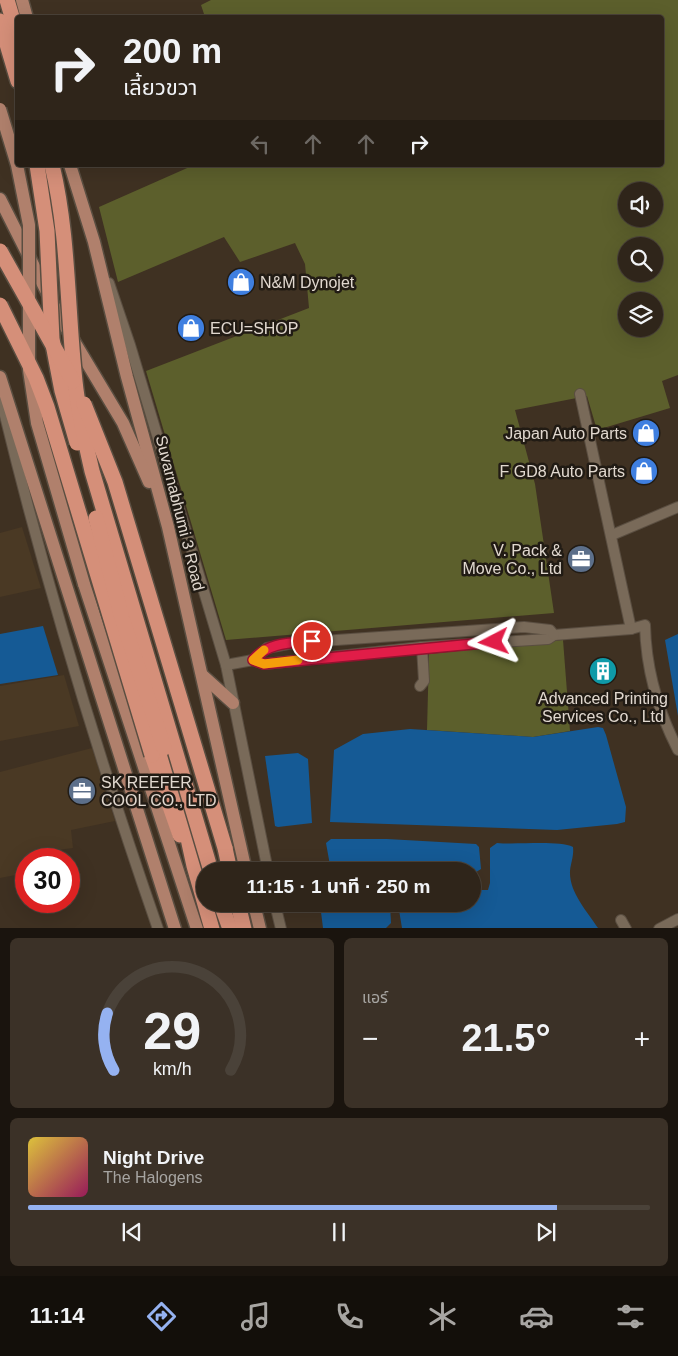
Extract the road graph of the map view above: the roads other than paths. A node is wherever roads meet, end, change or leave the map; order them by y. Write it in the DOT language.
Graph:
graph roads {
  1 [pos="7,0"];
  2 [pos="22,0"];
  3 [pos="26,15"];
  4 [pos="0,21"];
  5 [pos="15,27"];
  6 [pos="15,72"];
  7 [pos="0,109"];
  8 [pos="15,162"];
  9 [pos="16,167"];
  10 [pos="37,167"];
  11 [pos="52,167"];
  12 [pos="71,167"];
  13 [pos="0,199"];
  14 [pos="94,242"];
  15 [pos="0,251"];
  16 [pos="0,305"];
  17 [pos="0,377"];
  18 [pos="580,394"];
  19 [pos="0,395"];
  20 [pos="678,507"];
  21 [pos="168,527"];
  22 [pos="612,535"];
  23 [pos="631,629"];
  24 [pos="554,635"];
  25 [pos="422,647"];
  26 [pos="253,660"];
  27 [pos="226,665"];
  28 [pos="202,675"];
  29 [pos="420,686"];
  30 [pos="233,703"];
  31 [pos="678,750"];
  32 [pos="209,862"];
  33 [pos="228,862"];
  34 [pos="244,862"];
  35 [pos="266,862"];
  36 [pos="194,866"];
  37 [pos="224,912"];
  38 [pos="240,912"];
  39 [pos="256,912"];
  40 [pos="277,912"];
  41 [pos="678,918"];
  42 [pos="158,928"];
  43 [pos="176,928"];
  44 [pos="196,928"];
  45 [pos="212,928"];
  46 [pos="230,928"];
  47 [pos="244,928"];
  48 [pos="260,928"];
  49 [pos="281,928"];
  50 [pos="659,928"];
  1 -- 5 [label="highway"];
  2 -- 3 [label="main road"];
  4 -- 6 [label="highway"];
  7 -- 8 [label="main road, bridge"];
  9 -- 44 [label="main road, bridge"];
  10 -- 36 [label="highway, bridge"];
  11 -- 32 [label="highway, bridge"];
  12 -- 14 [label="main road, Suvarnabhumi 3 Road"];
  13 -- 21 [label="main road"];
  14 -- 21 [label="main road, Suvarnabhumi 3 Road"];
  14 -- 27 [label="street"];
  15 -- 33 [label="highway, bridge"];
  16 -- 36 [label="highway, bridge"];
  17 -- 43 [label="main road"];
  18 -- 22 [label="street"];
  19 -- 42 [label="street"];
  20 -- 22 [label="street"];
  21 -- 28 [label="main road, Suvarnabhumi 3 Road"];
  22 -- 23 [label="street"];
  23 -- 24 [label="street"];
  23 -- 31 [label="street"];
  24 -- 25 [label="street"];
  24 -- 26 [label="street"];
  25 -- 26 [label="street"];
  25 -- 29 [label="street"];
  26 -- 27 [label="street"];
  27 -- 30 [label="street"];
  28 -- 30 [label="main road"];
  28 -- 34 [label="main road, Suvarnabhumi 3 Road"];
  30 -- 35 [label="street"];
  36 -- 45 [label="highway"];
  37 -- 46 [label="highway"];
  38 -- 47 [label="highway"];
  39 -- 48 [label="main road"];
  40 -- 49 [label="street"];
  41 -- 50 [label="street"];
}
